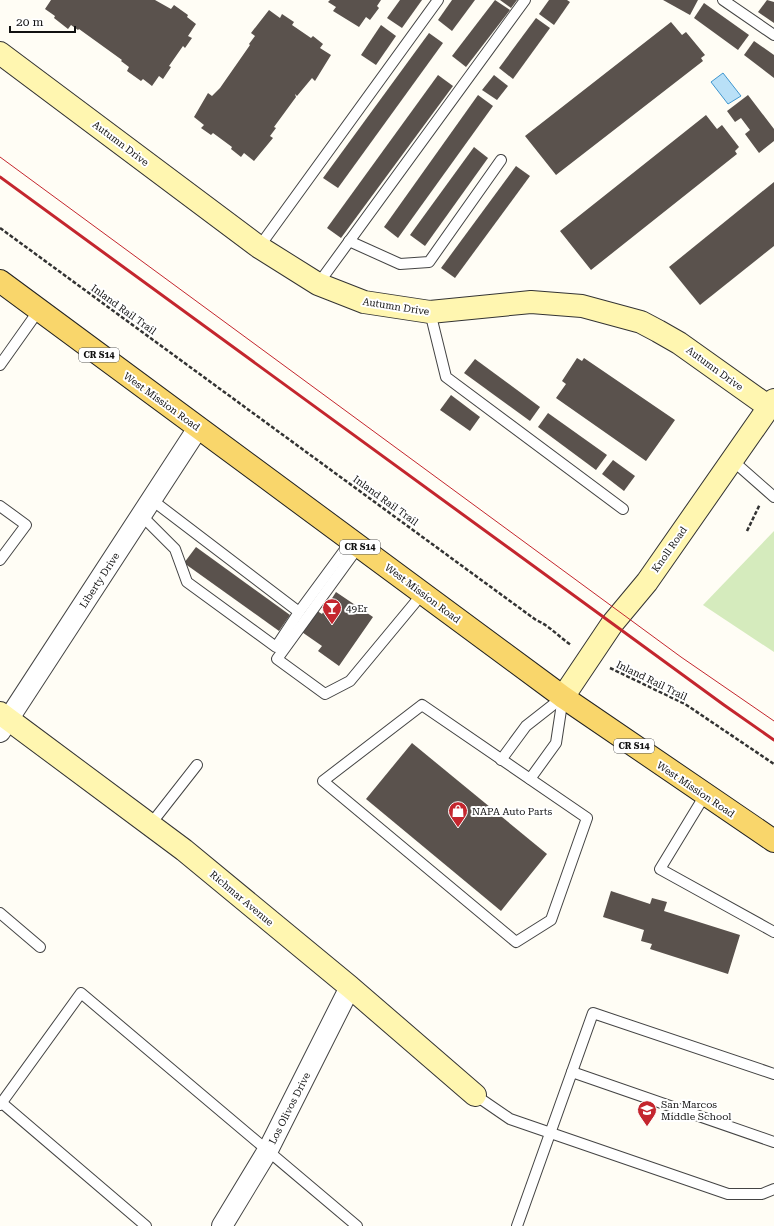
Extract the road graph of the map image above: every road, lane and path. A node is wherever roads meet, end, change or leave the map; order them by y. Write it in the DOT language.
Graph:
graph roads {
  1 [pos="438,0"];
  2 [pos="525,0"];
  3 [pos="723,0"];
  4 [pos="774,35"];
  5 [pos="0,52"];
  6 [pos="501,160"];
  7 [pos="0,228"];
  8 [pos="349,241"];
  9 [pos="260,247"];
  10 [pos="0,281"];
  11 [pos="318,284"];
  12 [pos="39,310"];
  13 [pos="430,312"];
  14 [pos="0,365"];
  15 [pos="771,403"];
  16 [pos="198,428"];
  17 [pos="732,460"];
  18 [pos="774,497"];
  19 [pos="0,506"];
  20 [pos="146,507"];
  21 [pos="623,509"];
  22 [pos="355,543"];
  23 [pos="0,560"];
  24 [pos="423,593"];
  25 [pos="299,612"];
  26 [pos="590,658"];
  27 [pos="564,697"];
  28 [pos="3,721"];
  29 [pos="501,760"];
  30 [pos="774,764"];
  31 [pos="197,765"];
  32 [pos="530,779"];
  33 [pos="705,794"];
  34 [pos="150,825"];
  35 [pos="774,841"];
  36 [pos="0,913"];
  37 [pos="774,932"];
  38 [pos="40,947"];
  39 [pos="350,987"];
  40 [pos="572,1072"];
  41 [pos="774,1074"];
  42 [pos="475,1095"];
  43 [pos="1,1104"];
  44 [pos="550,1133"];
  45 [pos="774,1142"];
  46 [pos="268,1150"];
  47 [pos="774,1189"];
  48 [pos="146,1226"];
  49 [pos="222,1226"];
  50 [pos="357,1226"];
  51 [pos="517,1226"];
  1 -- 9 [label="lane"];
  2 -- 8 [label="lane"];
  3 -- 4 [label="lane"];
  5 -- 9 [label="street, Autumn Drive"];
  6 -- 8 [label="lane"];
  7 -- 26 [label="path, Inland Rail Trail"];
  8 -- 11 [label="lane"];
  9 -- 11 [label="street, Autumn Drive"];
  10 -- 12 [label="main road, West Mission Road / CR S14"];
  11 -- 13 [label="street, Autumn Drive"];
  12 -- 14 [label="lane"];
  12 -- 16 [label="main road, West Mission Road / CR S14"];
  13 -- 15 [label="street, Autumn Drive"];
  13 -- 21 [label="lane"];
  15 -- 17 [label="street, Knoll Road"];
  16 -- 20 [label="street, Liberty Drive"];
  16 -- 22 [label="main road, West Mission Road / CR S14"];
  17 -- 18 [label="lane"];
  17 -- 26 [label="street, Knoll Road"];
  19 -- 23 [label="lane"];
  20 -- 25 [label="lane"];
  20 -- 25 [label="lane"];
  20 -- 28 [label="street, Liberty Drive"];
  22 -- 24 [label="main road, West Mission Road / CR S14"];
  22 -- 24 [label="lane"];
  22 -- 25 [label="lane"];
  24 -- 27 [label="main road, West Mission Road / CR S14"];
  26 -- 27 [label="street, Knoll Road"];
  26 -- 30 [label="path, Inland Rail Trail"];
  27 -- 29 [label="lane"];
  27 -- 32 [label="lane"];
  27 -- 33 [label="main road, West Mission Road / CR S14"];
  28 -- 34 [label="street, Richmar Avenue"];
  29 -- 32 [label="lane"];
  29 -- 32 [label="lane"];
  31 -- 34 [label="lane"];
  33 -- 35 [label="main road, West Mission Road / CR S14"];
  33 -- 37 [label="lane"];
  34 -- 39 [label="street, Richmar Avenue"];
  36 -- 38 [label="lane"];
  39 -- 42 [label="street, Richmar Avenue"];
  39 -- 46 [label="street, Los Olivos Drive"];
  40 -- 41 [label="lane"];
  40 -- 44 [label="lane"];
  40 -- 45 [label="lane"];
  42 -- 44 [label="lane"];
  43 -- 46 [label="lane"];
  43 -- 48 [label="lane"];
  44 -- 47 [label="lane"];
  44 -- 51 [label="lane"];
  46 -- 49 [label="street, Los Olivos Drive"];
  46 -- 50 [label="lane"];
}
